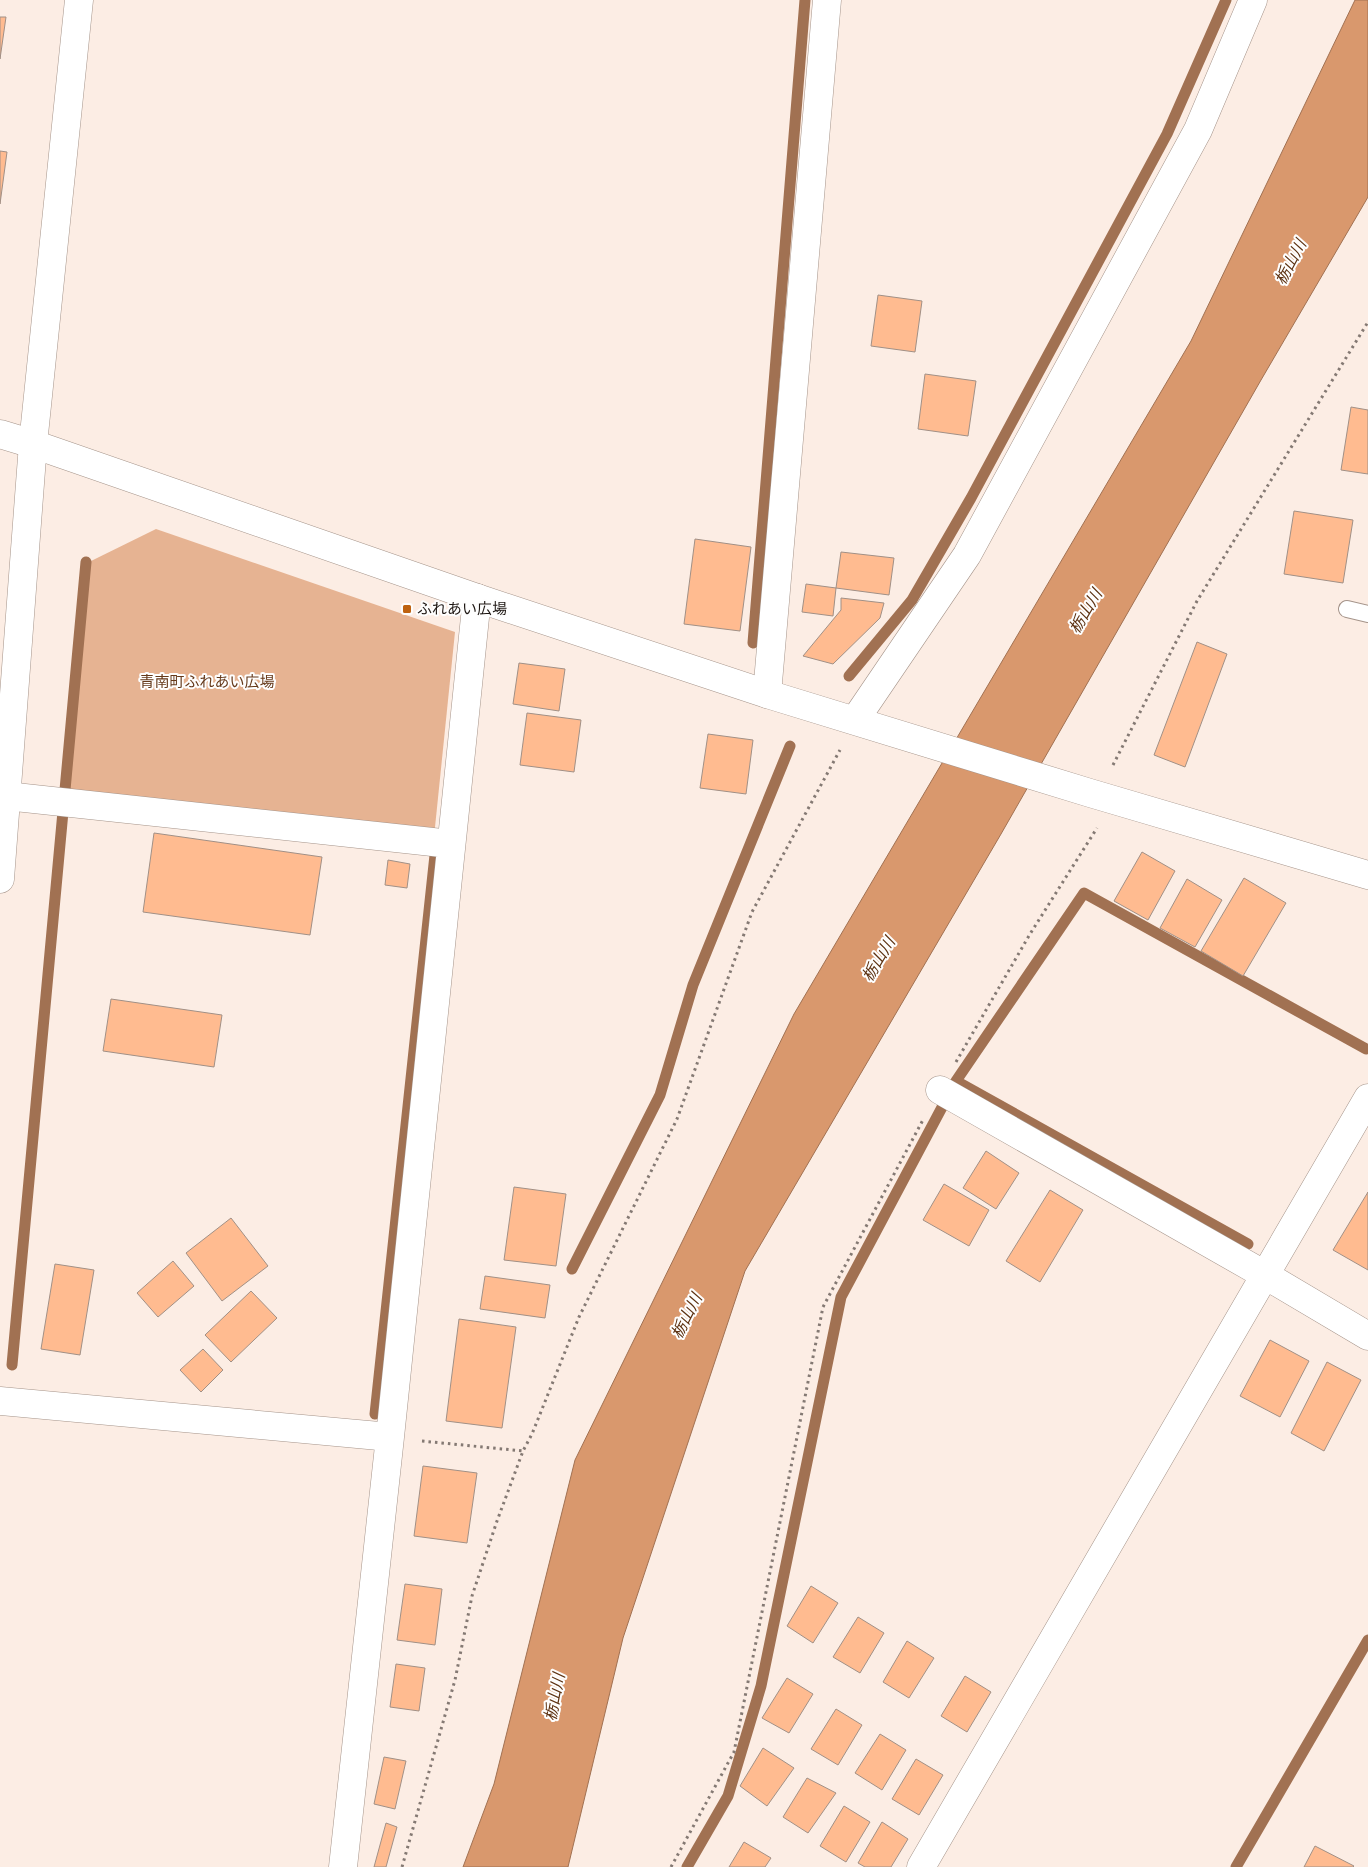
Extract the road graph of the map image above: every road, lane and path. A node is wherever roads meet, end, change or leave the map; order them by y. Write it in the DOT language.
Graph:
graph roads {
  1 [pos="79,0"];
  2 [pos="827,0"];
  3 [pos="1253,0"];
  4 [pos="1368,322"];
  5 [pos="0,434"];
  6 [pos="32,444"];
  7 [pos="477,598"];
  8 [pos="1347,609"];
  9 [pos="1368,614"];
  10 [pos="767,694"];
  11 [pos="849,732"];
  12 [pos="6,796"];
  13 [pos="1101,796"];
  14 [pos="451,844"];
  15 [pos="1368,875"];
  16 [pos="0,879"];
  17 [pos="940,1090"];
  18 [pos="1368,1098"];
  19 [pos="1265,1275"];
  20 [pos="1368,1336"];
  21 [pos="0,1401"];
  22 [pos="390,1437"];
  23 [pos="523,1451"];
  24 [pos="343,1867"];
  25 [pos="402,1867"];
  26 [pos="671,1867"];
  27 [pos="921,1867"];
  1 -- 6 [label="street"];
  2 -- 10 [label="street"];
  3 -- 11 [label="street"];
  4 -- 13 [label="path"];
  5 -- 6 [label="street"];
  6 -- 7 [label="street"];
  6 -- 12 [label="street"];
  7 -- 10 [label="street"];
  7 -- 14 [label="street"];
  8 -- 9 [label="lane"];
  10 -- 11 [label="street"];
  11 -- 13 [label="street"];
  11 -- 23 [label="path"];
  12 -- 14 [label="street"];
  12 -- 16 [label="street"];
  13 -- 15 [label="street"];
  13 -- 17 [label="path"];
  14 -- 22 [label="street"];
  17 -- 19 [label="street"];
  17 -- 26 [label="path"];
  18 -- 19 [label="street"];
  19 -- 20 [label="street"];
  19 -- 27 [label="street"];
  21 -- 22 [label="street"];
  22 -- 23 [label="path"];
  22 -- 24 [label="street"];
  23 -- 25 [label="path"];
}
